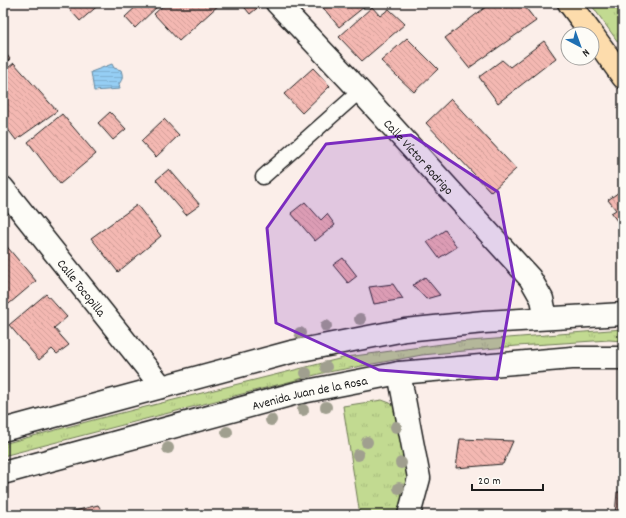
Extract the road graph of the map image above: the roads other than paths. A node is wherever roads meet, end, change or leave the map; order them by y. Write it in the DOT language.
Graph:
graph roads {
  1 [pos="277,3"];
  2 [pos="569,3"];
  3 [pos="586,26"];
  4 [pos="600,45"];
  5 [pos="623,77"];
  6 [pos="360,91"];
  7 [pos="263,177"];
  8 [pos="3,188"];
  9 [pos="623,314"];
  10 [pos="546,318"];
  11 [pos="623,358"];
  12 [pos="399,373"];
  13 [pos="162,387"];
  14 [pos="3,430"];
  15 [pos="3,473"];
  16 [pos="409,515"];
  1 -- 6 [label="main road, Calle Víctor Rodrigo"];
  2 -- 3 [label="main road"];
  4 -- 5 [label="main road"];
  6 -- 7 [label="lane"];
  6 -- 10 [label="main road, Calle Víctor Rodrigo"];
  8 -- 13 [label="main road, Calle Tocopilla"];
  9 -- 10 [label="main road"];
  10 -- 13 [label="main road"];
  11 -- 12 [label="main road, Avenida Juan de la Rosa"];
  12 -- 15 [label="main road, Avenida Juan de la Rosa"];
  12 -- 16 [label="main road"];
  13 -- 14 [label="main road"];
}
